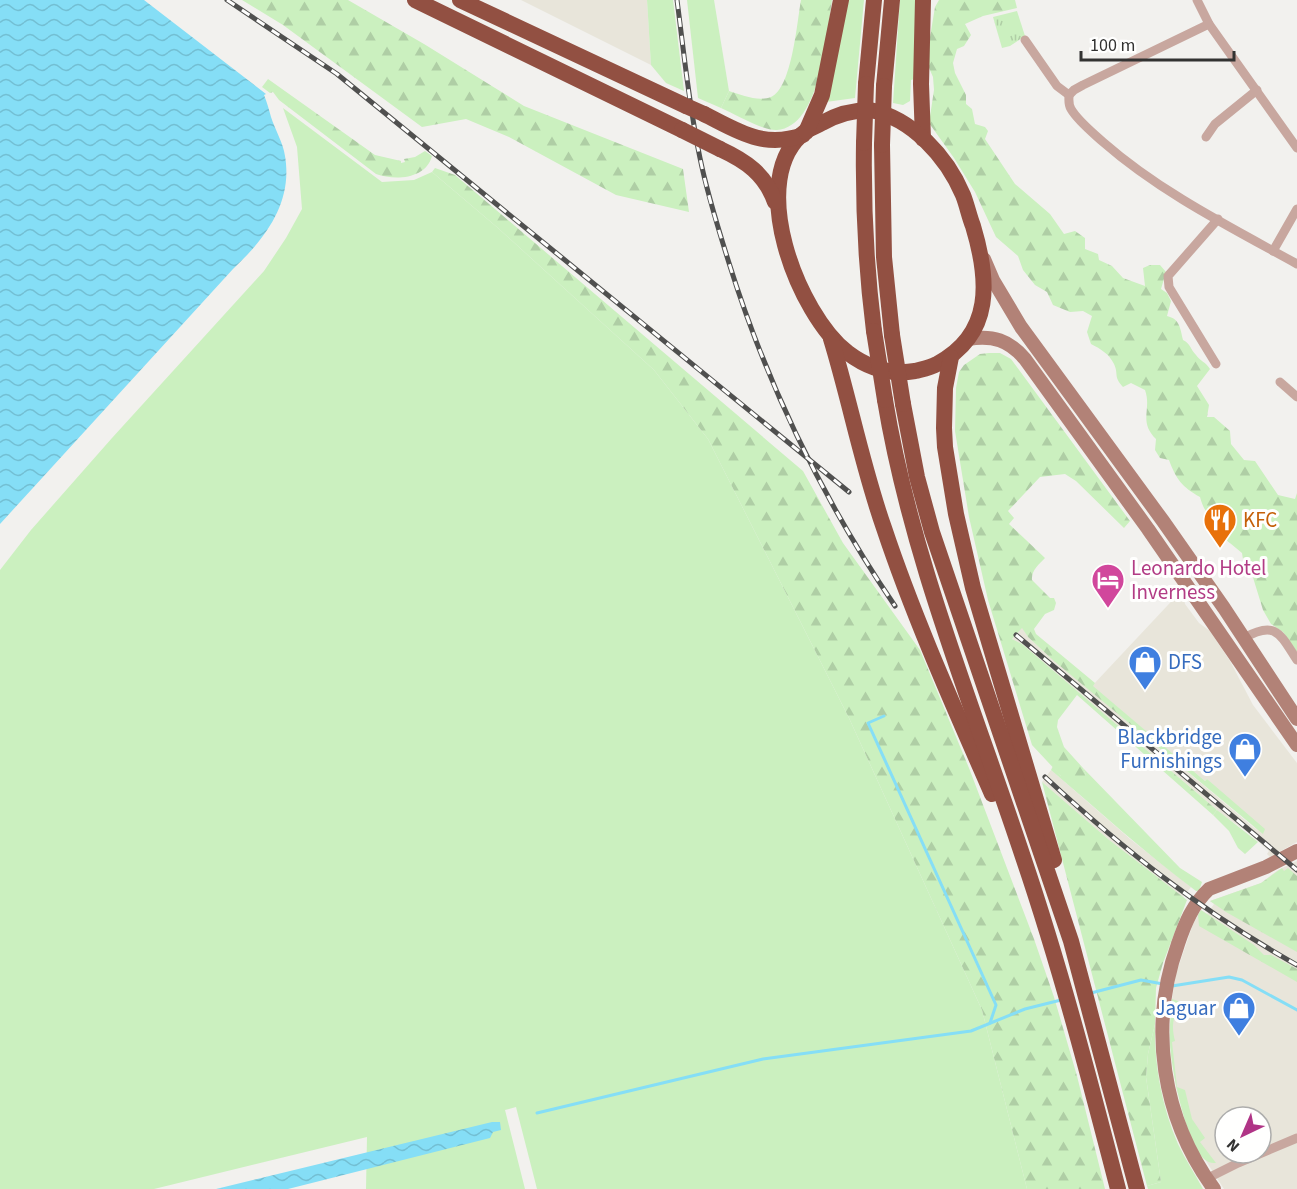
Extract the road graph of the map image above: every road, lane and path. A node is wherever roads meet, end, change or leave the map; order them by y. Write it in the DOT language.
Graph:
graph roads {
  1 [pos="415,0"];
  2 [pos="459,0"];
  3 [pos="841,0"];
  4 [pos="874,0"];
  5 [pos="892,0"];
  6 [pos="923,0"];
  7 [pos="1197,0"];
  8 [pos="1209,24"];
  9 [pos="1025,40"];
  10 [pos="1257,90"];
  11 [pos="1069,95"];
  12 [pos="804,133"];
  13 [pos="1206,137"];
  14 [pos="923,139"];
  15 [pos="1297,148"];
  16 [pos="1297,209"];
  17 [pos="779,211"];
  18 [pos="1218,219"];
  19 [pos="1273,251"];
  20 [pos="980,252"];
  21 [pos="1297,264"];
  22 [pos="831,338"];
  23 [pos="968,339"];
  24 [pos="951,357"];
  25 [pos="1216,364"];
  26 [pos="1280,382"];
  27 [pos="1297,397"];
  28 [pos="1244,638"];
  29 [pos="1297,660"];
  30 [pos="1258,689"];
  31 [pos="1297,719"];
  32 [pos="1297,745"];
  33 [pos="1297,851"];
  34 [pos="1024,860"];
  35 [pos="1071,941"];
  36 [pos="1297,1138"];
  37 [pos="1210,1184"];
  38 [pos="1118,1189"];
  39 [pos="1137,1189"];
  1 -- 17 [label="highway, bridge"];
  2 -- 12 [label="highway, bridge"];
  3 -- 12 [label="highway"];
  4 -- 34 [label="highway, bridge"];
  5 -- 35 [label="highway, bridge"];
  6 -- 14 [label="highway"];
  7 -- 8 [label="street"];
  8 -- 10 [label="street"];
  8 -- 11 [label="street"];
  9 -- 11 [label="street"];
  10 -- 13 [label="street"];
  10 -- 15 [label="street"];
  11 -- 18 [label="street"];
  12 -- 14 [label="highway"];
  12 -- 17 [label="highway"];
  14 -- 20 [label="highway"];
  16 -- 19 [label="street"];
  17 -- 22 [label="highway"];
  18 -- 19 [label="street"];
  18 -- 25 [label="street"];
  19 -- 21 [label="street"];
  20 -- 23 [label="highway"];
  20 -- 28 [label="main road"];
  22 -- 24 [label="highway"];
  22 -- 34 [label="highway"];
  23 -- 24 [label="highway"];
  23 -- 30 [label="main road"];
  24 -- 35 [label="highway"];
  26 -- 27 [label="street"];
  28 -- 29 [label="street"];
  28 -- 30 [label="main road"];
  28 -- 31 [label="main road"];
  30 -- 32 [label="main road"];
  33 -- 37 [label="main road"];
  34 -- 38 [label="highway"];
  35 -- 39 [label="highway"];
  36 -- 37 [label="street"];
}
